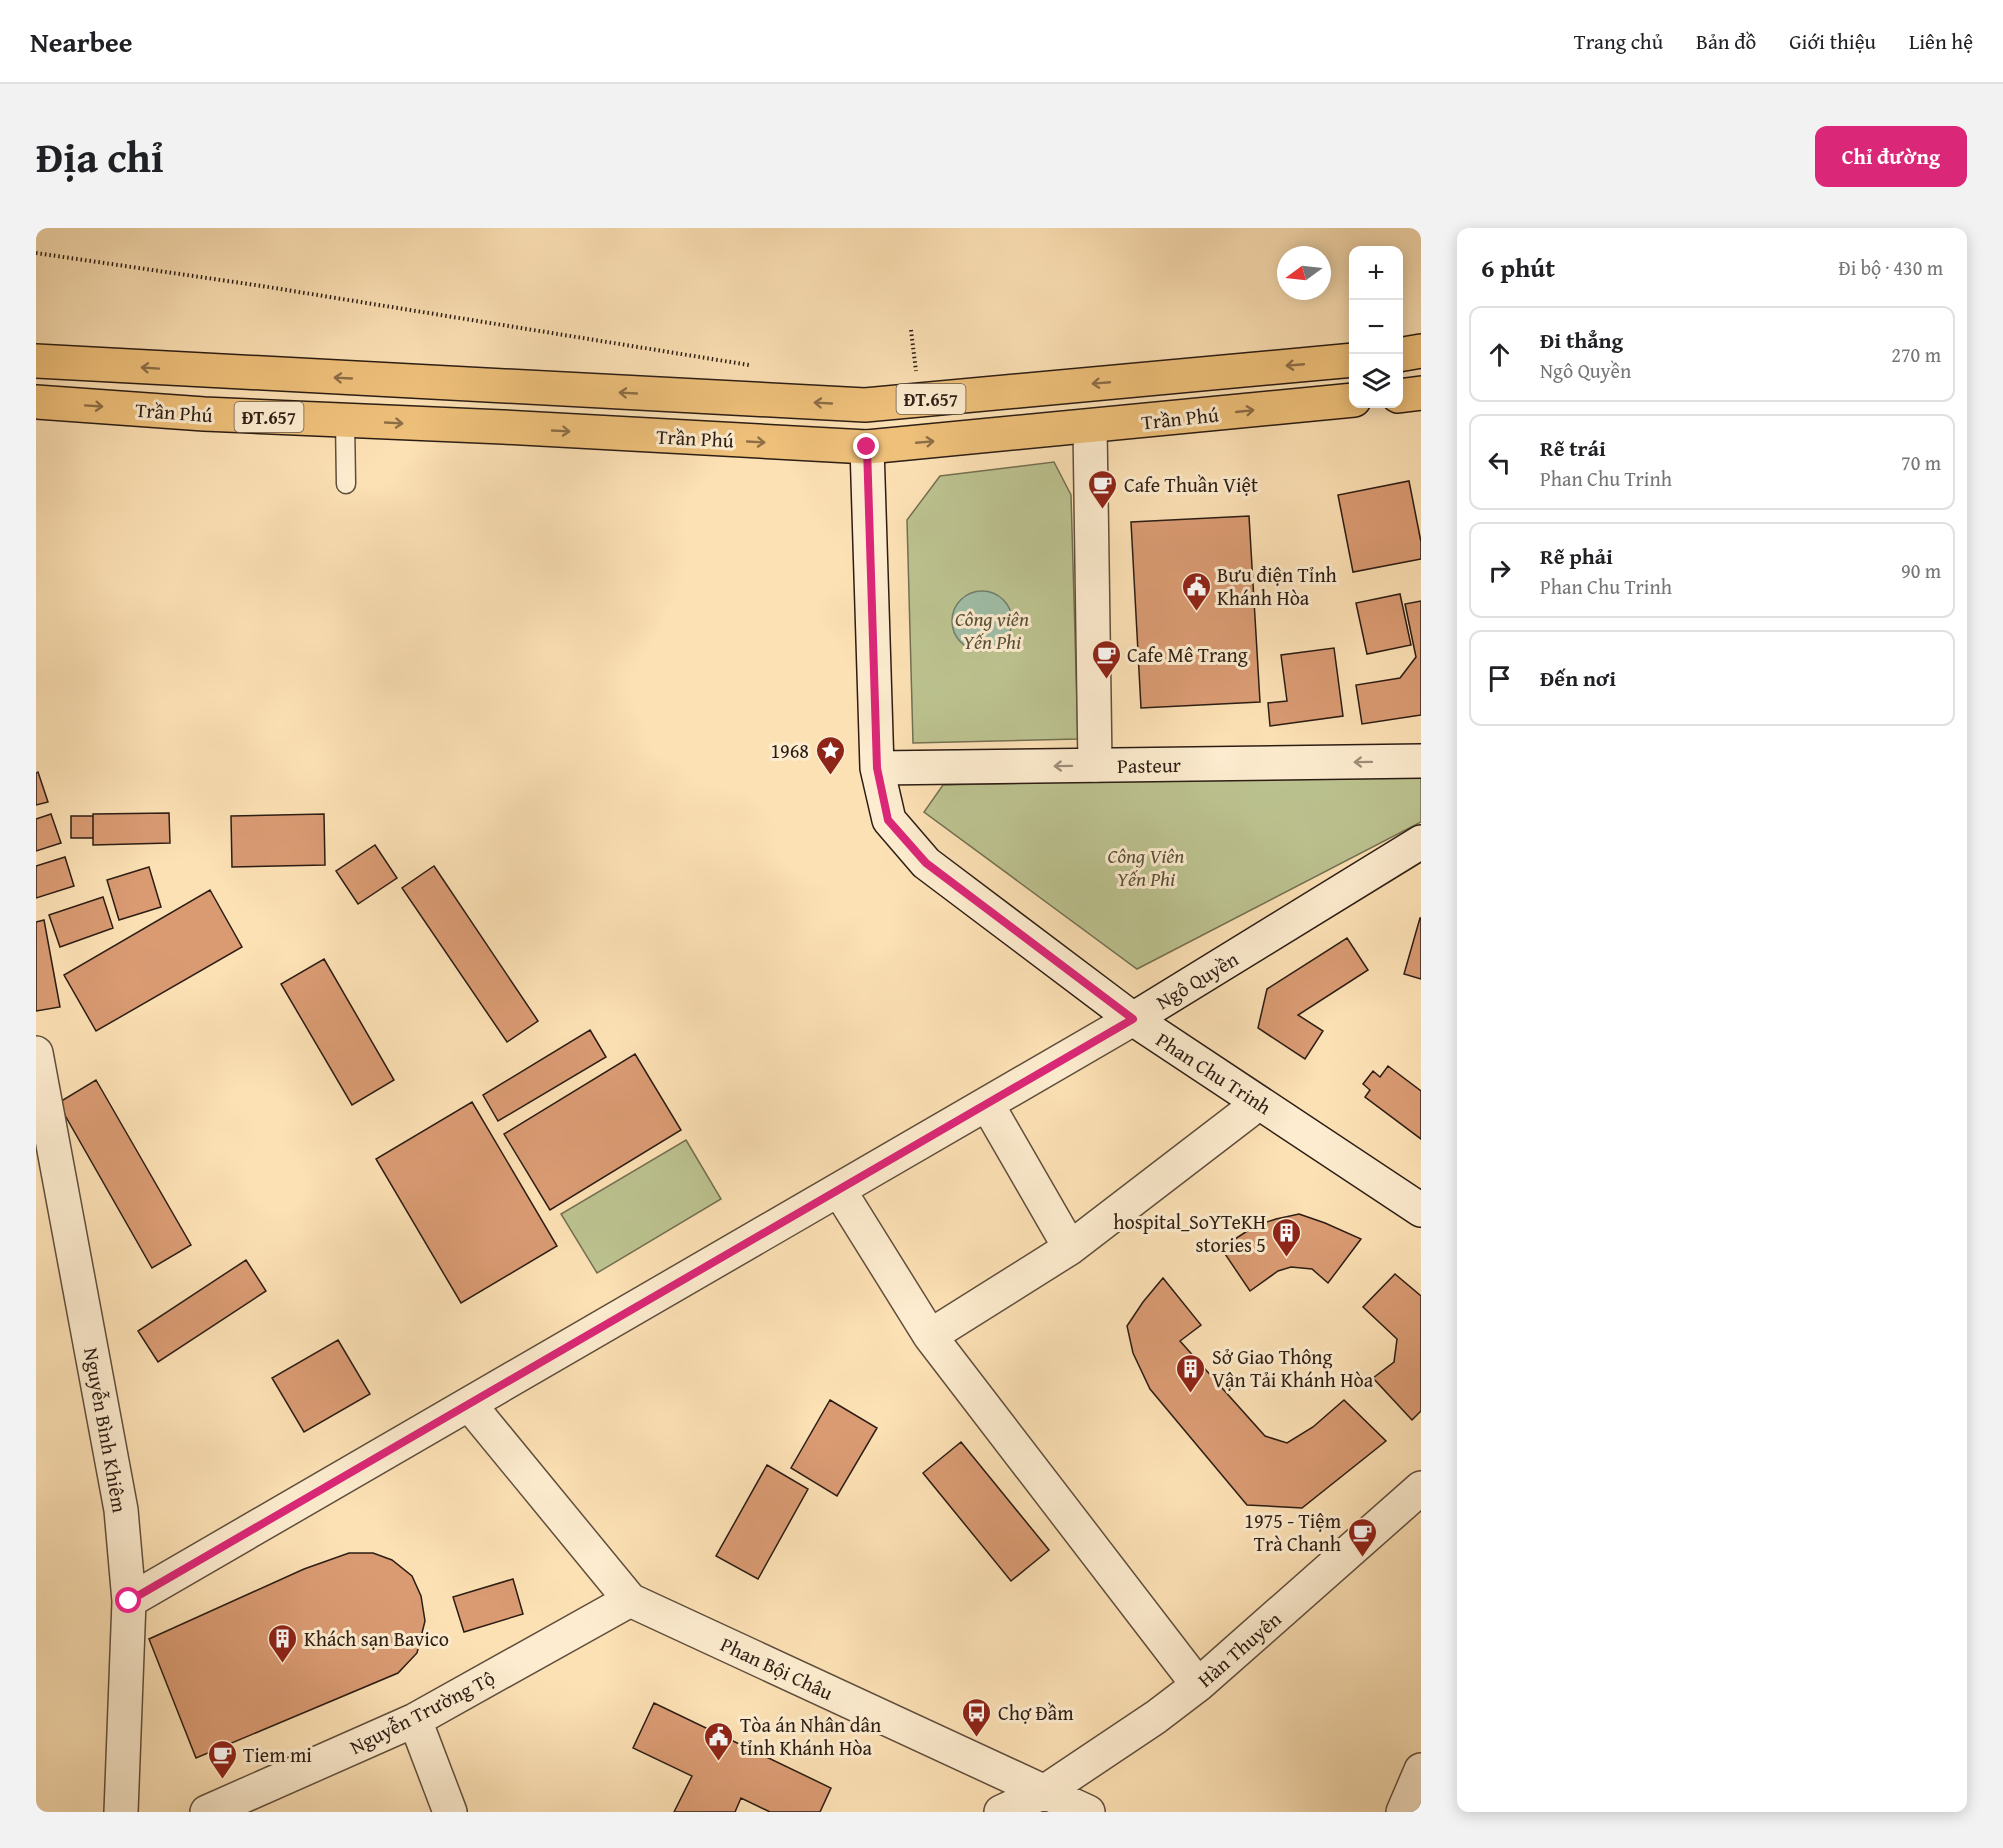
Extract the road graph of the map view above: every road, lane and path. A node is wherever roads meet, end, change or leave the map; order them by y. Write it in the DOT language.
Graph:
graph roads {
  1 [pos="36,253"];
  2 [pos="911,330"];
  3 [pos="1421,351"];
  4 [pos="1403,354"];
  5 [pos="1349,360"];
  6 [pos="36,361"];
  7 [pos="756,366"];
  8 [pos="208,371"];
  9 [pos="916,375"];
  10 [pos="507,386"];
  11 [pos="1421,393"];
  12 [pos="1403,395"];
  13 [pos="1349,400"];
  14 [pos="36,402"];
  15 [pos="865,405"];
  16 [pos="204,414"];
  17 [pos="345,420"];
  18 [pos="503,427"];
  19 [pos="1090,427"];
  20 [pos="867,447"];
  21 [pos="346,484"];
  22 [pos="1421,761"];
  23 [pos="1095,765"];
  24 [pos="877,768"];
  25 [pos="1421,842"];
  26 [pos="1133,1019"];
  27 [pos="36,1053"];
  28 [pos="1259,1103"];
  29 [pos="987,1104"];
  30 [pos="839,1190"];
  31 [pos="1421,1210"];
  32 [pos="1070,1248"];
  33 [pos="930,1336"];
  34 [pos="469,1404"];
  35 [pos="1421,1488"];
  36 [pos="630,1600"];
  37 [pos="129,1601"];
  38 [pos="1198,1685"];
  39 [pos="416,1720"];
  40 [pos="1421,1770"];
  41 [pos="1044,1792"];
  42 [pos="121,1812"];
  43 [pos="207,1812"];
  44 [pos="450,1812"];
  45 [pos="1001,1812"];
  46 [pos="1088,1812"];
  47 [pos="1403,1812"];
  1 -- 7 [label="path"];
  2 -- 9 [label="path"];
  3 -- 4 [label="main road"];
  5 -- 15 [label="main road, Trần Phú / ĐT.657, one-way"];
  8 -- 6 [label="main road, Trần Phú / ĐT.657, one-way"];
  10 -- 8 [label="main road, Trần Phú / ĐT.657, one-way"];
  8 -- 16 [label="main road"];
  15 -- 10 [label="main road, Trần Phú / ĐT.657, one-way"];
  10 -- 18 [label="main road"];
  11 -- 12 [label="main road"];
  19 -- 13 [label="main road, Trần Phú / ĐT.657, one-way"];
  14 -- 16 [label="main road, Trần Phú / ĐT.657, one-way"];
  15 -- 20 [label="main road"];
  16 -- 17 [label="main road, Trần Phú / ĐT.657"];
  17 -- 18 [label="main road, Trần Phú / ĐT.657, one-way"];
  17 -- 21 [label="lane"];
  18 -- 20 [label="main road, Trần Phú / ĐT.657, one-way"];
  20 -- 19 [label="main road, Trần Phú / ĐT.657, one-way"];
  19 -- 23 [label="street"];
  20 -- 24 [label="street, Phan Chu Trinh"];
  22 -- 23 [label="street, Pasteur, one-way"];
  23 -- 24 [label="street, Pasteur, one-way"];
  24 -- 26 [label="street, Phan Chu Trinh"];
  25 -- 26 [label="street, Ngô Quyền"];
  26 -- 28 [label="street, Phan Chu Trinh"];
  26 -- 29 [label="street, Ngô Quyền"];
  27 -- 37 [label="street, Nguyễn Bình Khiêm"];
  28 -- 31 [label="street, Phan Chu Trinh"];
  28 -- 32 [label="street"];
  29 -- 30 [label="street, Ngô Quyền"];
  29 -- 32 [label="street"];
  30 -- 33 [label="street"];
  30 -- 34 [label="street, Ngô Quyền"];
  32 -- 33 [label="street"];
  33 -- 38 [label="street"];
  34 -- 36 [label="street"];
  34 -- 37 [label="street, Ngô Quyền"];
  35 -- 38 [label="street, Hàn Thuyên"];
  36 -- 39 [label="street, Nguyễn Trường Tộ"];
  36 -- 41 [label="street, Phan Bội Châu"];
  37 -- 42 [label="street, Nguyễn Bình Khiêm"];
  38 -- 41 [label="street, Hàn Thuyên"];
  39 -- 43 [label="street, Nguyễn Trường Tộ"];
  39 -- 44 [label="street"];
  40 -- 47 [label="street"];
  41 -- 45 [label="street, Hàn Thuyên"];
  41 -- 46 [label="street, Phan Bội Châu"];
}
